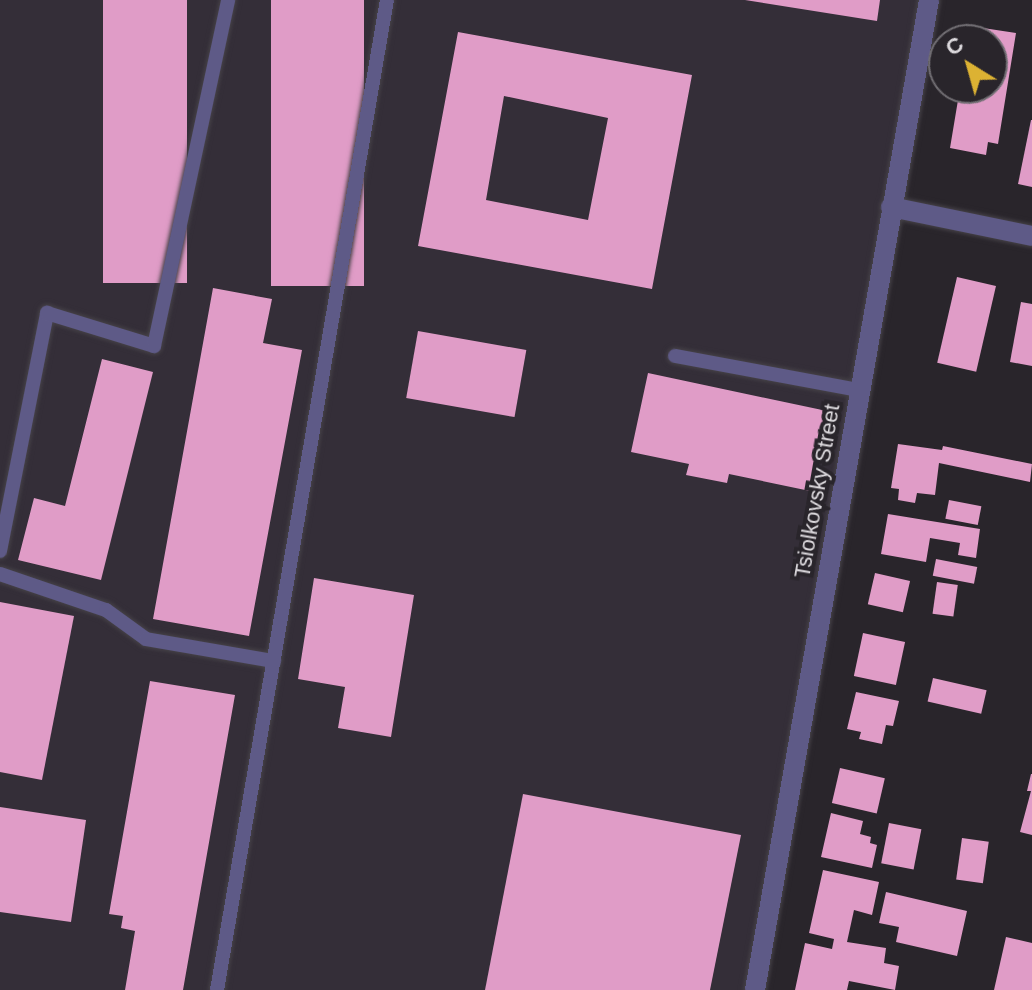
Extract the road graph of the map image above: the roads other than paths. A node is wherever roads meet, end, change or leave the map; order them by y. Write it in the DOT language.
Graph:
graph roads {
  1 [pos="228,0"];
  2 [pos="387,0"];
  3 [pos="929,0"];
  4 [pos="891,207"];
  5 [pos="1032,236"];
  6 [pos="675,356"];
  7 [pos="859,390"];
  8 [pos="0,551"];
  9 [pos="0,574"];
  10 [pos="274,661"];
  11 [pos="217,990"];
  12 [pos="755,990"];
  1 -- 8 [label="lane"];
  2 -- 10 [label="lane"];
  3 -- 4 [label="street, Tsiolkovsky Street"];
  4 -- 5 [label="street"];
  4 -- 7 [label="street, Tsiolkovsky Street"];
  6 -- 7 [label="lane"];
  7 -- 12 [label="street, Tsiolkovsky Street"];
  9 -- 10 [label="lane"];
  10 -- 11 [label="lane"];
}
